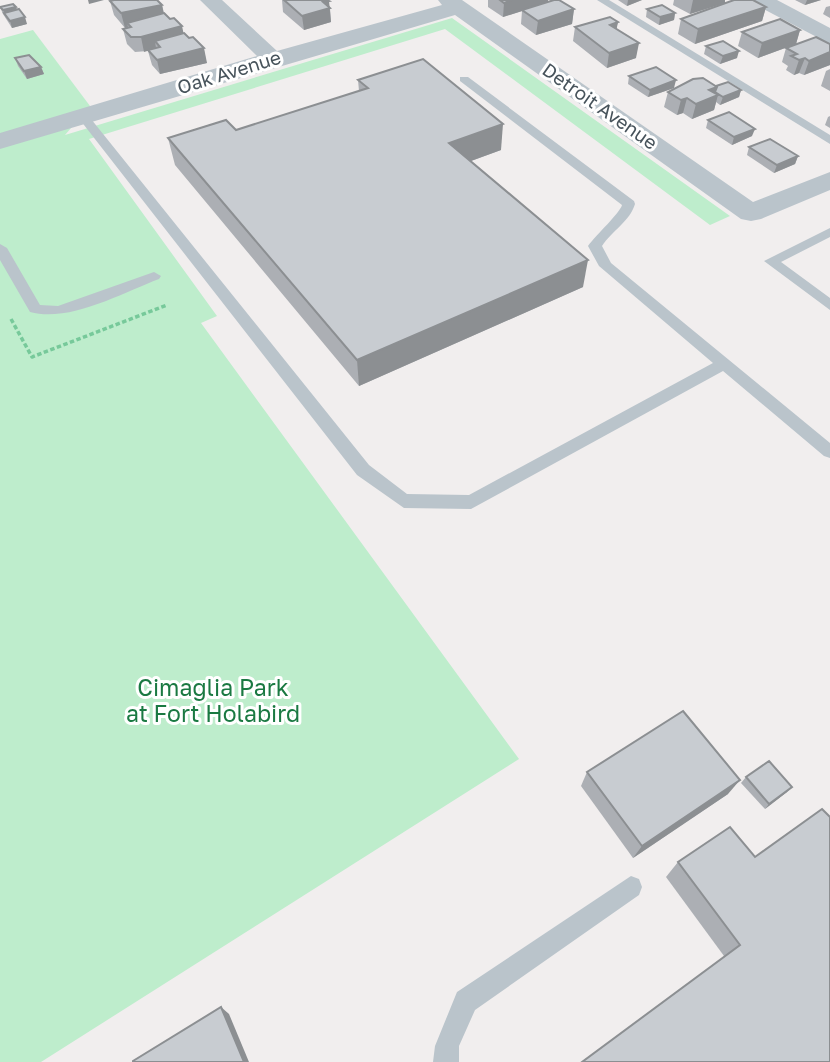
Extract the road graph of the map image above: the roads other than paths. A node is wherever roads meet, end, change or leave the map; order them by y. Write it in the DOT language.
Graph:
graph roads {
  1 [pos="210,0"];
  2 [pos="602,0"];
  3 [pos="761,0"];
  4 [pos="453,4"];
  5 [pos="830,37"];
  6 [pos="273,59"];
  7 [pos="464,79"];
  8 [pos="83,116"];
  9 [pos="830,140"];
  10 [pos="0,141"];
  11 [pos="830,180"];
  12 [pos="830,232"];
  13 [pos="0,248"];
  14 [pos="154,276"];
  15 [pos="830,305"];
  16 [pos="724,364"];
  17 [pos="830,452"];
  18 [pos="631,887"];
  19 [pos="446,1062"];
  1 -- 6 [label="street"];
  2 -- 9 [label="lane"];
  3 -- 5 [label="street"];
  4 -- 6 [label="street, Oak Avenue"];
  4 -- 11 [label="street, Detroit Avenue"];
  6 -- 8 [label="street, Oak Avenue"];
  7 -- 16 [label="lane"];
  8 -- 10 [label="street, Oak Avenue"];
  8 -- 16 [label="lane"];
  12 -- 15 [label="lane"];
  13 -- 14 [label="lane"];
  16 -- 17 [label="lane"];
  18 -- 19 [label="lane"];
}
